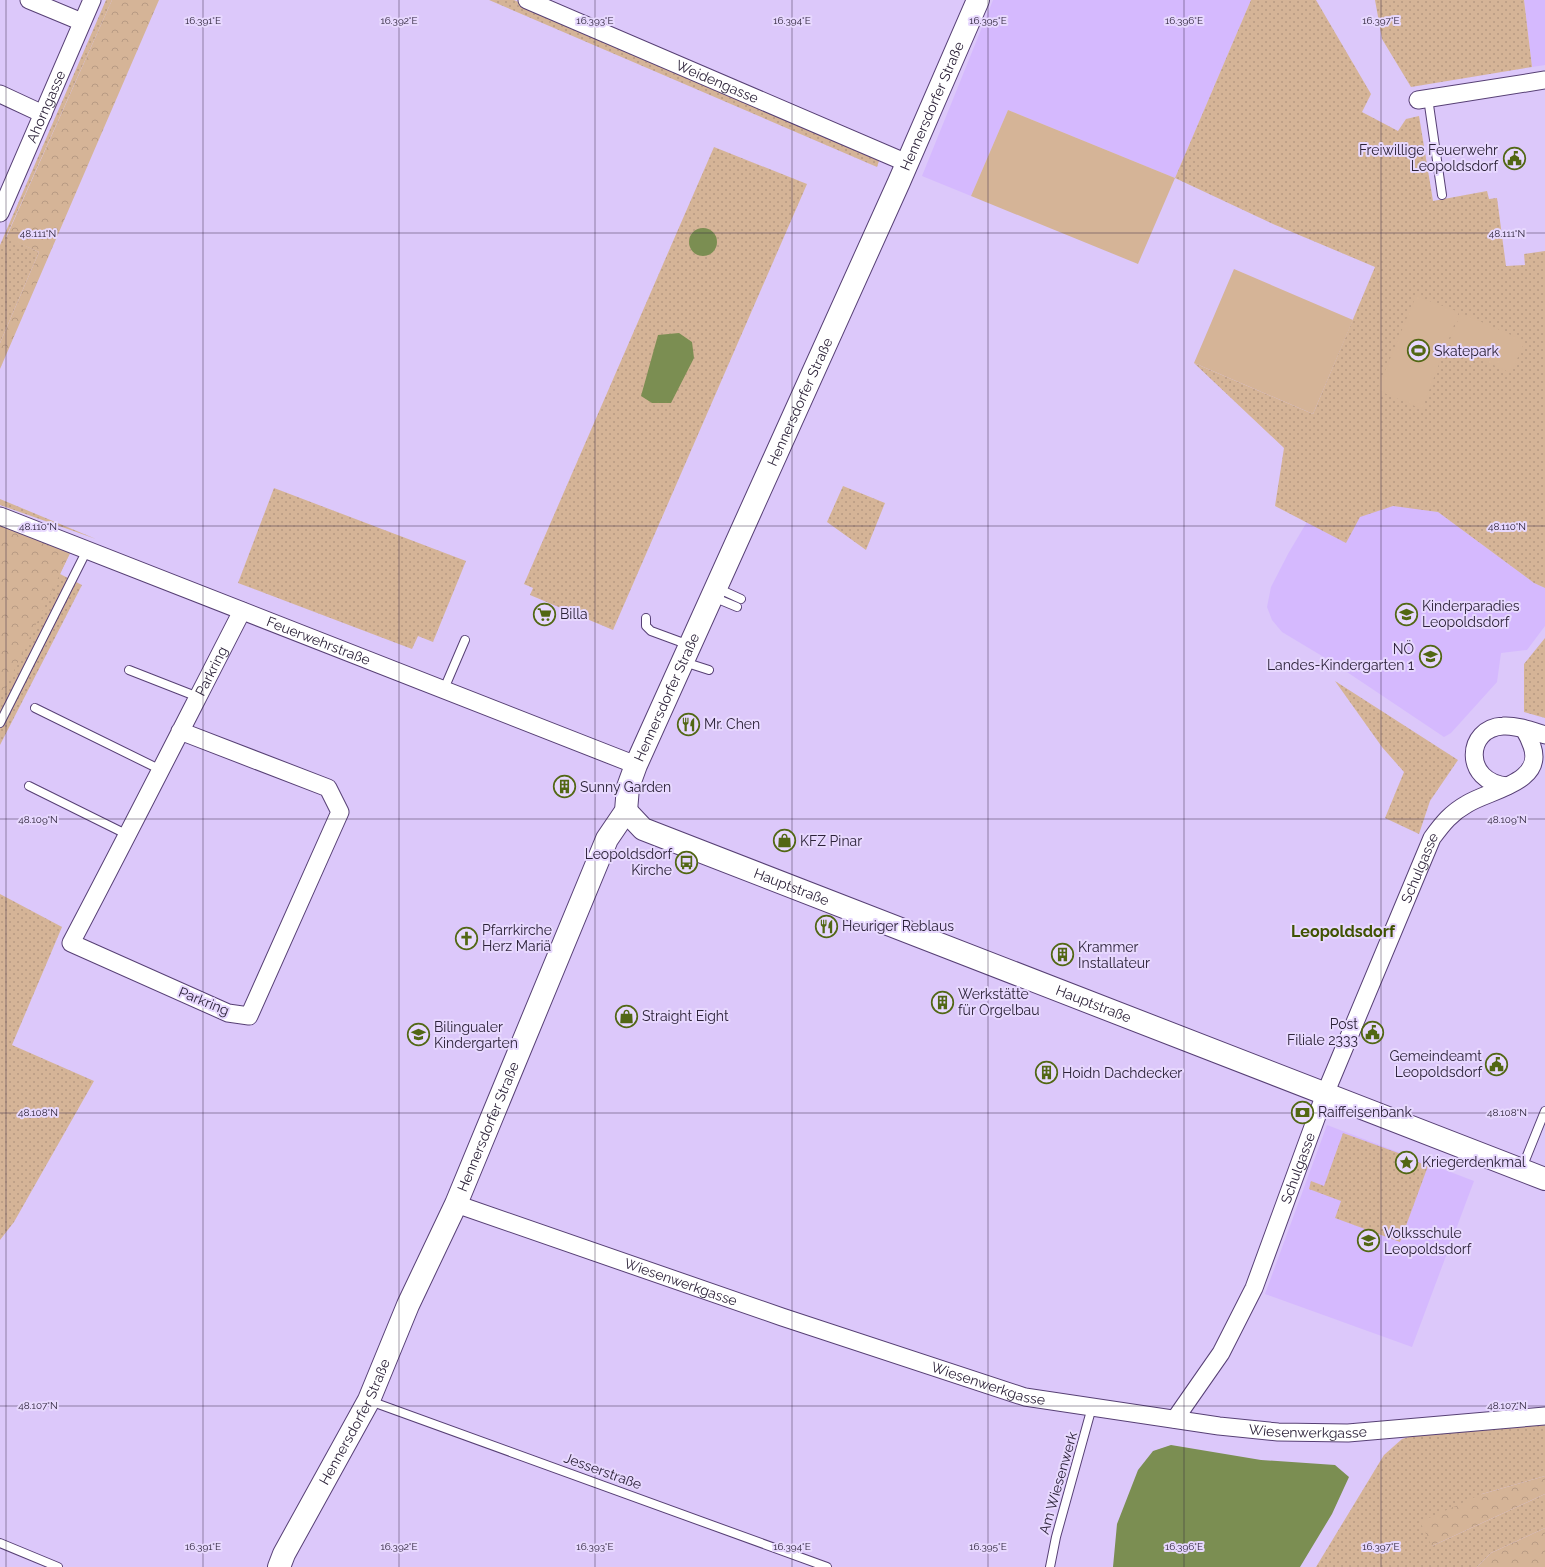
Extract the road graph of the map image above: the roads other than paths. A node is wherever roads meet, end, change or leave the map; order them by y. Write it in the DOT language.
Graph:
graph roads {
  1 [pos="29,0"];
  2 [pos="92,0"];
  3 [pos="527,0"];
  4 [pos="978,0"];
  5 [pos="82,22"];
  6 [pos="1545,80"];
  7 [pos="0,94"];
  8 [pos="1423,99"];
  9 [pos="43,114"];
  10 [pos="907,163"];
  11 [pos="1442,195"];
  12 [pos="0,213"];
  13 [pos="0,516"];
  14 [pos="87,550"];
  15 [pos="714,592"];
  16 [pos="741,599"];
  17 [pos="737,607"];
  18 [pos="242,611"];
  19 [pos="646,618"];
  20 [pos="465,640"];
  21 [pos="686,653"];
  22 [pos="129,670"];
  23 [pos="709,670"];
  24 [pos="444,689"];
  25 [pos="198,697"];
  26 [pos="35,708"];
  27 [pos="0,723"];
  28 [pos="1524,729"];
  29 [pos="180,731"];
  30 [pos="1545,735"];
  31 [pos="636,765"];
  32 [pos="1538,767"];
  33 [pos="161,770"];
  34 [pos="29,786"];
  35 [pos="1507,786"];
  36 [pos="626,811"];
  37 [pos="128,836"];
  38 [pos="1325,1094"];
  39 [pos="1545,1111"];
  40 [pos="1522,1169"];
  41 [pos="1545,1179"];
  42 [pos="456,1204"];
  43 [pos="369,1400"];
  44 [pos="1092,1407"];
  45 [pos="1545,1416"];
  46 [pos="1175,1419"];
  47 [pos="0,1543"];
  48 [pos="58,1567"];
  49 [pos="279,1567"];
  50 [pos="827,1567"];
  51 [pos="1050,1567"];
  1 -- 5 [label="street"];
  2 -- 5 [label="street, Ahorngasse"];
  3 -- 10 [label="street, Weidengasse"];
  4 -- 10 [label="street, Hennersdorfer Straße"];
  5 -- 9 [label="street, Ahorngasse"];
  6 -- 8 [label="street"];
  7 -- 9 [label="street"];
  8 -- 11 [label="lane"];
  9 -- 12 [label="street, Ahorngasse"];
  10 -- 15 [label="street, Hennersdorfer Straße"];
  13 -- 14 [label="street, Feuerwehrstraße"];
  14 -- 18 [label="street, Feuerwehrstraße"];
  14 -- 27 [label="lane"];
  15 -- 16 [label="lane"];
  15 -- 17 [label="lane"];
  15 -- 21 [label="street, Hennersdorfer Straße"];
  18 -- 24 [label="street, Feuerwehrstraße"];
  18 -- 25 [label="street, Parkring"];
  19 -- 21 [label="lane"];
  20 -- 24 [label="lane"];
  21 -- 23 [label="lane"];
  21 -- 31 [label="street, Hennersdorfer Straße"];
  22 -- 25 [label="lane"];
  24 -- 31 [label="street, Feuerwehrstraße"];
  25 -- 29 [label="street, Parkring"];
  26 -- 33 [label="lane"];
  28 -- 30 [label="street"];
  28 -- 32 [label="street, Schulgasse"];
  28 -- 35 [label="street"];
  29 -- 33 [label="street, Parkring"];
  29 -- 37 [label="street, Parkring"];
  31 -- 36 [label="street, Hennersdorfer Straße"];
  32 -- 35 [label="street, Schulgasse"];
  33 -- 37 [label="street, Parkring"];
  34 -- 37 [label="lane"];
  35 -- 38 [label="street, Schulgasse"];
  36 -- 38 [label="street, Hauptstraße"];
  36 -- 42 [label="street, Hennersdorfer Straße"];
  38 -- 40 [label="street, Hauptstraße"];
  38 -- 46 [label="street, Schulgasse"];
  39 -- 40 [label="lane"];
  40 -- 41 [label="street, Hauptstraße"];
  42 -- 43 [label="street, Hennersdorfer Straße"];
  42 -- 44 [label="street, Wiesenwerkgasse"];
  43 -- 49 [label="street, Hennersdorfer Straße"];
  43 -- 50 [label="lane, Jesserstraße"];
  44 -- 46 [label="street, Wiesenwerkgasse"];
  44 -- 51 [label="lane, Am Wiesenwerk"];
  45 -- 46 [label="street, Wiesenwerkgasse"];
  47 -- 48 [label="lane"];
}
